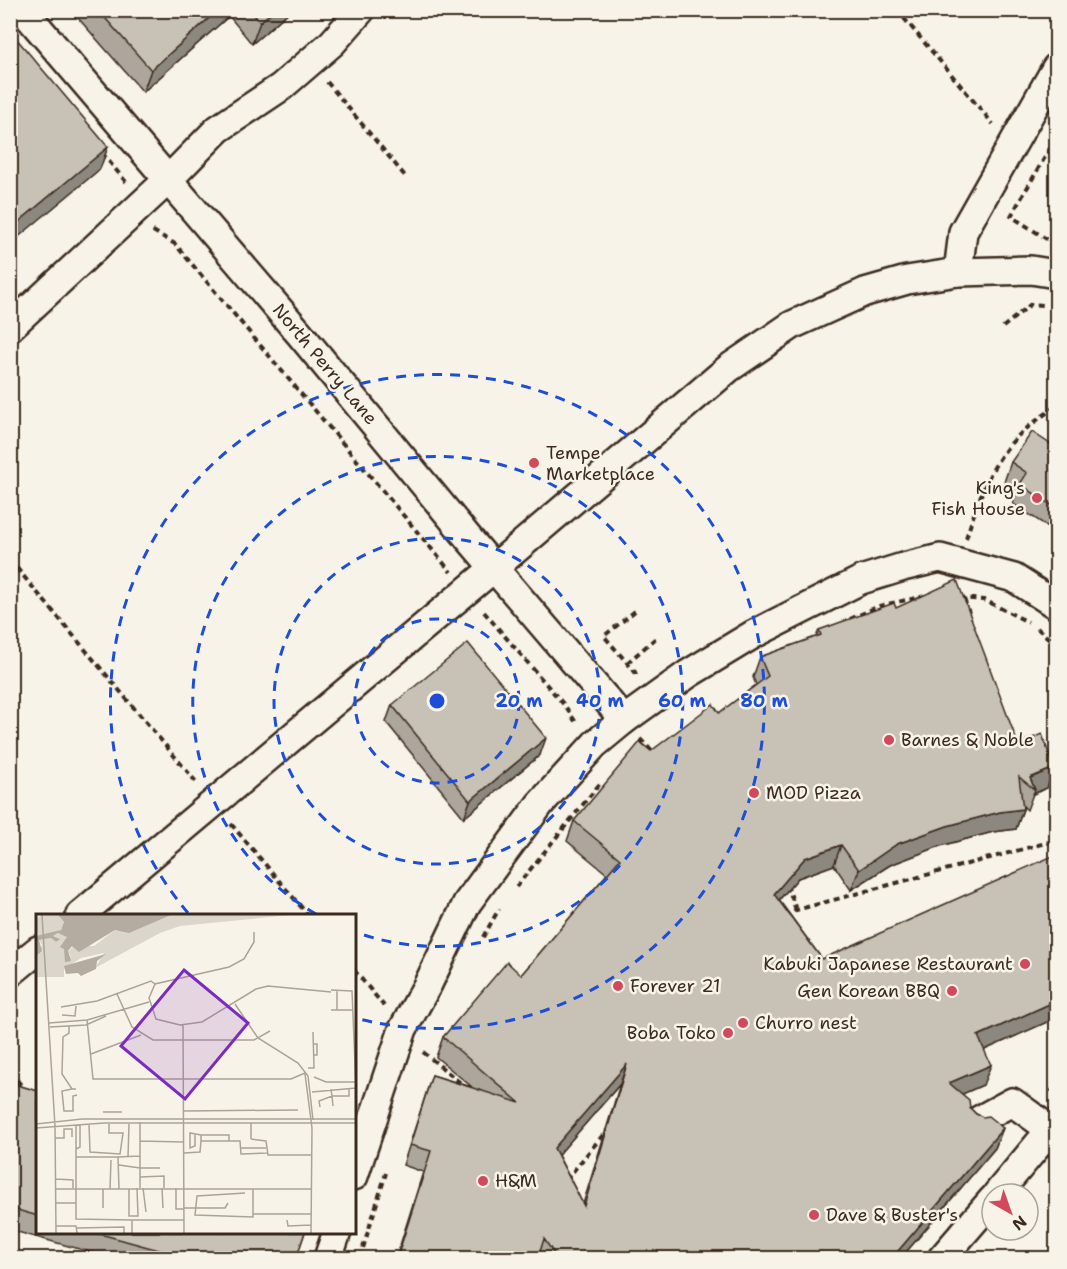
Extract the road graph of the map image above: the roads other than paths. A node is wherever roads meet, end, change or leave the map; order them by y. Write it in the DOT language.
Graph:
graph roads {
  1 [pos="23,10"];
  2 [pos="362,10"];
  3 [pos="1056,68"];
  4 [pos="169,179"];
  5 [pos="958,272"];
  6 [pos="1056,274"];
  7 [pos="10,327"];
  8 [pos="495,567"];
  9 [pos="1056,605"];
  10 [pos="624,720"];
  11 [pos="81,914"];
  12 [pos="36,952"];
  13 [pos="10,973"];
  14 [pos="977,1121"];
  15 [pos="1054,1127"];
  16 [pos="356,1170"];
  17 [pos="1007,1182"];
  18 [pos="980,1214"];
  19 [pos="337,1233"];
  20 [pos="328,1258"];
  21 [pos="942,1258"];
  1 -- 4 [label="lane, North Perry Lane"];
  2 -- 4 [label="lane"];
  3 -- 5 [label="lane"];
  4 -- 7 [label="lane"];
  4 -- 8 [label="lane, North Perry Lane"];
  5 -- 6 [label="lane"];
  5 -- 8 [label="lane"];
  8 -- 10 [label="lane, North Perry Lane"];
  8 -- 11 [label="lane"];
  9 -- 10 [label="lane"];
  10 -- 16 [label="lane"];
  12 -- 13 [label="lane"];
  14 -- 15 [label="lane"];
  15 -- 17 [label="lane"];
  18 -- 21 [label="lane"];
  19 -- 20 [label="lane"];
}
